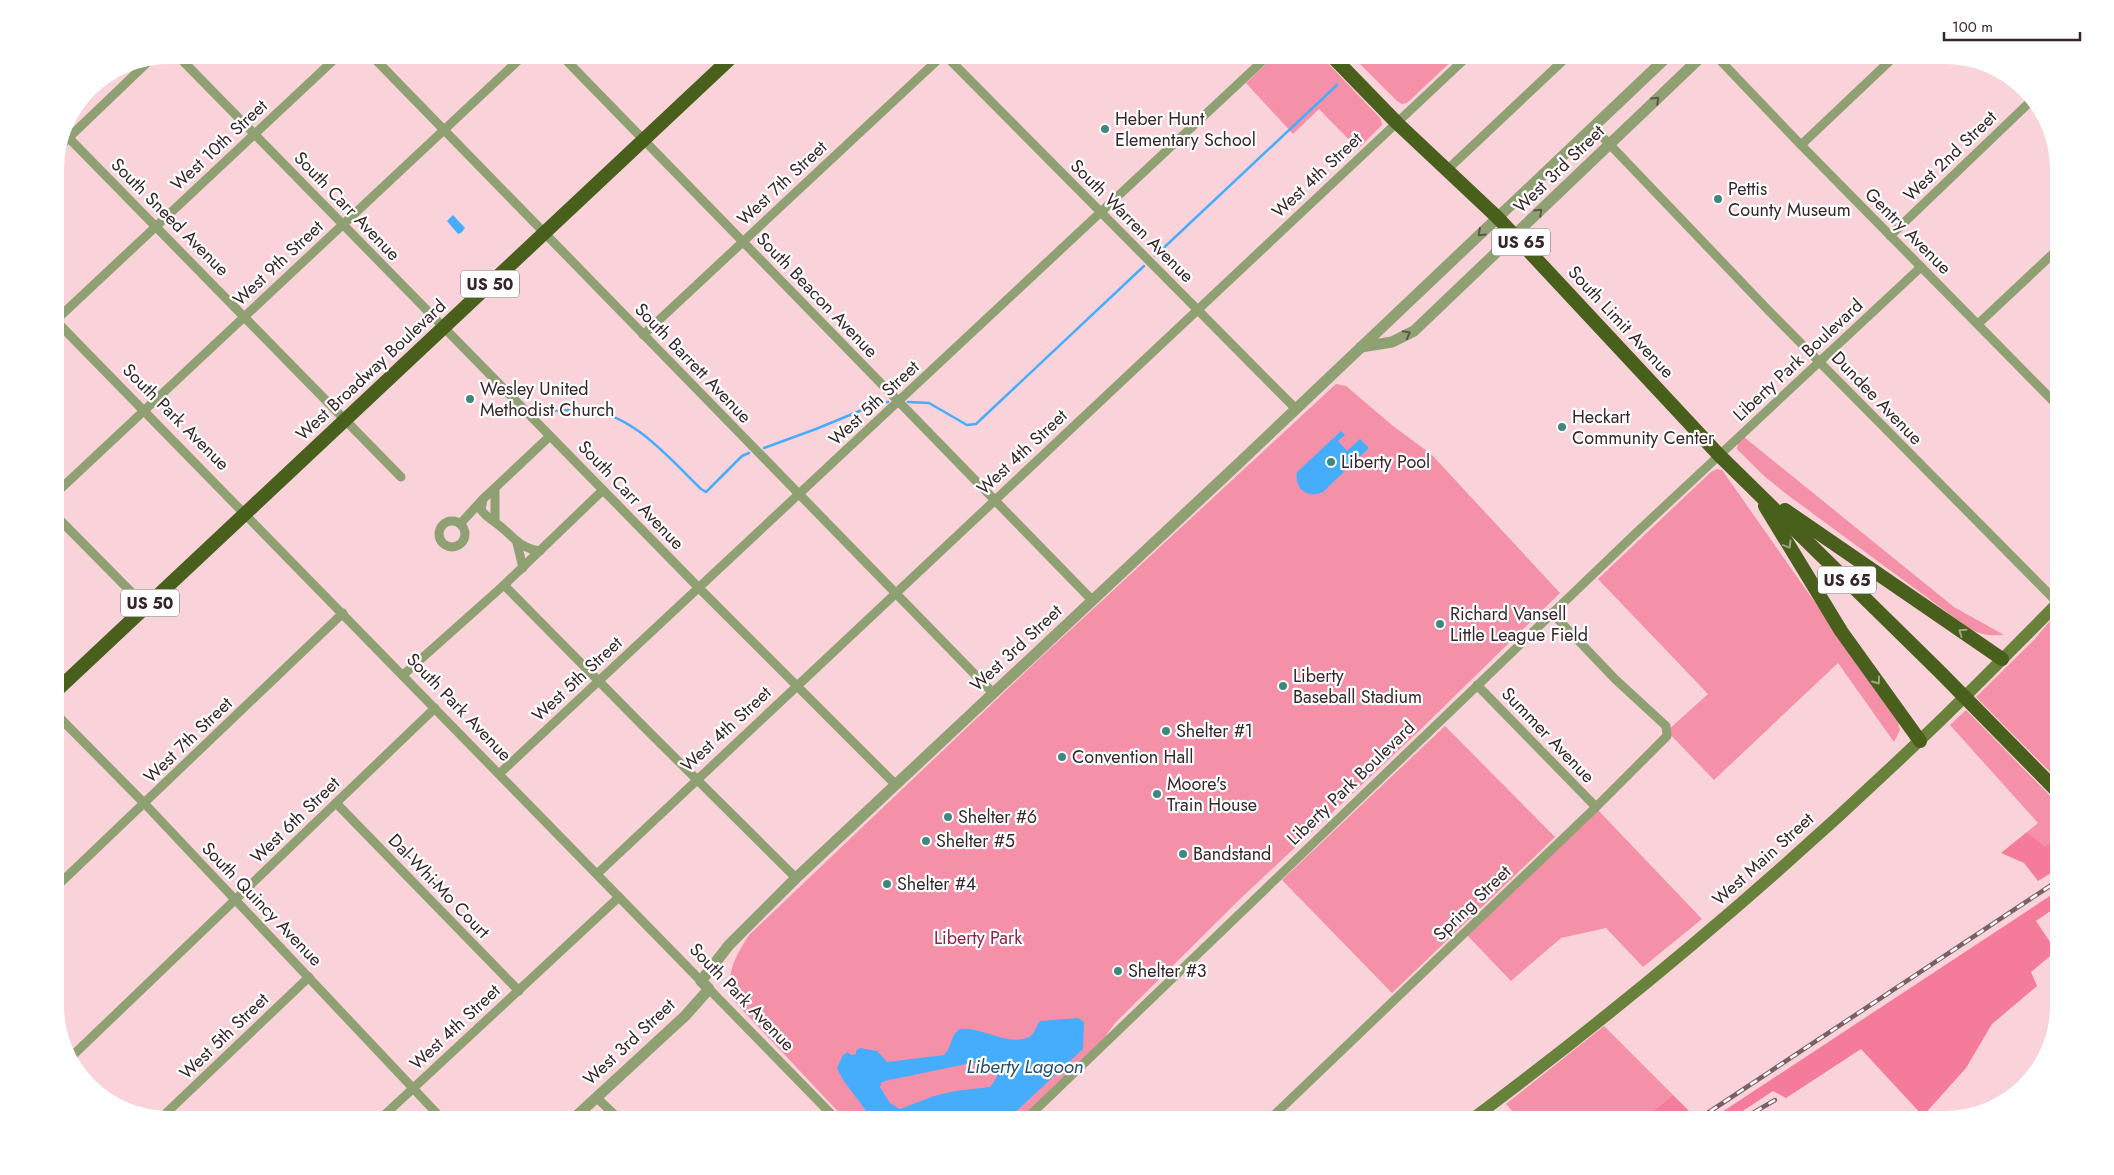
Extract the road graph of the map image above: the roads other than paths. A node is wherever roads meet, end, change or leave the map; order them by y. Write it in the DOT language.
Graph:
graph roads {
  1 [pos="186,64"];
  2 [pos="329,64"];
  3 [pos="380,64"];
  4 [pos="514,64"];
  5 [pos="570,64"];
  6 [pos="724,64"];
  7 [pos="934,64"];
  8 [pos="953,64"];
  9 [pos="1259,64"];
  10 [pos="1340,64"];
  11 [pos="1459,64"];
  12 [pos="1559,64"];
  13 [pos="1657,64"];
  14 [pos="1693,64"];
  15 [pos="1724,64"];
  16 [pos="1886,64"];
  17 [pos="142,67"];
  18 [pos="2028,104"];
  19 [pos="1397,123"];
  20 [pos="1593,128"];
  21 [pos="72,129"];
  22 [pos="444,130"];
  23 [pos="254,134"];
  24 [pos="69,137"];
  25 [pos="643,140"];
  26 [pos="1609,144"];
  27 [pos="1801,145"];
  28 [pos="1448,169"];
  29 [pos="1102,213"];
  30 [pos="1497,218"];
  31 [pos="343,224"];
  32 [pos="156,226"];
  33 [pos="544,233"];
  34 [pos="1515,235"];
  35 [pos="1890,236"];
  36 [pos="742,242"];
  37 [pos="2050,256"];
  38 [pos="1921,267"];
  39 [pos="1197,310"];
  40 [pos="64,313"];
  41 [pos="245,317"];
  42 [pos="1978,324"];
  43 [pos="444,327"];
  44 [pos="64,330"];
  45 [pos="643,335"];
  46 [pos="1361,347"];
  47 [pos="1819,362"];
  48 [pos="2050,398"];
  49 [pos="899,402"];
  50 [pos="1296,409"];
  51 [pos="144,411"];
  52 [pos="346,419"];
  53 [pos="550,436"];
  54 [pos="1720,455"];
  55 [pos="401,477"];
  56 [pos="64,486"];
  57 [pos="495,488"];
  58 [pos="1754,488"];
  59 [pos="603,490"];
  60 [pos="799,495"];
  61 [pos="483,499"];
  62 [pos="994,500"];
  63 [pos="246,513"];
  64 [pos="495,521"];
  65 [pos="64,524"];
  66 [pos="460,524"];
  67 [pos="517,543"];
  68 [pos="540,551"];
  69 [pos="523,568"];
  70 [pos="504,585"];
  71 [pos="699,588"];
  72 [pos="895,593"];
  73 [pos="2050,595"];
  74 [pos="1092,600"];
  75 [pos="146,607"];
  76 [pos="2050,611"];
  77 [pos="343,613"];
  78 [pos="1552,613"];
  79 [pos="2002,659"];
  80 [pos="403,675"];
  81 [pos="599,680"];
  82 [pos="64,684"];
  83 [pos="1477,685"];
  84 [pos="796,686"];
  85 [pos="993,693"];
  86 [pos="436,708"];
  87 [pos="64,722"];
  88 [pos="1920,741"];
  89 [pos="500,774"];
  90 [pos="698,779"];
  91 [pos="2050,784"];
  92 [pos="896,785"];
  93 [pos="336,803"];
  94 [pos="145,804"];
  95 [pos="1596,807"];
  96 [pos="597,874"];
  97 [pos="796,878"];
  98 [pos="64,880"];
  99 [pos="619,897"];
  100 [pos="236,900"];
  101 [pos="309,977"];
  102 [pos="705,985"];
  103 [pos="519,991"];
  104 [pos="75,1053"];
  105 [pos="413,1089"];
  106 [pos="596,1097"];
  107 [pos="168,1111"];
  108 [pos="389,1111"];
  109 [pos="434,1111"];
  110 [pos="581,1111"];
  111 [pos="611,1111"];
  112 [pos="828,1111"];
  113 [pos="1033,1111"];
  114 [pos="1278,1111"];
  115 [pos="1483,1111"];
  1 -- 23 [label="street, South Carr Avenue"];
  2 -- 23 [label="street, West 10th Street"];
  3 -- 22 [label="street, South Barrett Avenue"];
  4 -- 22 [label="street, West 9th Street"];
  5 -- 25 [label="street, South Beacon Avenue"];
  6 -- 25 [label="highway, West Broadway Boulevard / US 50"];
  7 -- 36 [label="street, West 7th Street"];
  8 -- 29 [label="street, South Warren Avenue"];
  9 -- 29 [label="street, West 5th Street"];
  10 -- 19 [label="highway, South Limit Avenue / US 65"];
  11 -- 19 [label="street, West 4th Street"];
  12 -- 28 [label="street"];
  13 -- 20 [label="street, West 3rd Street"];
  26 -- 14 [label="street, West 3rd Street, one-way"];
  15 -- 27 [label="street, Gentry Avenue"];
  16 -- 27 [label="street"];
  17 -- 21 [label="street"];
  18 -- 35 [label="street, West 2nd Street"];
  19 -- 28 [label="highway, South Limit Avenue / US 65"];
  19 -- 39 [label="street, West 4th Street"];
  20 -- 26 [label="street, Dundee Avenue"];
  20 -- 30 [label="street, West 3rd Street"];
  22 -- 31 [label="street, West 9th Street"];
  22 -- 33 [label="street, South Barrett Avenue"];
  23 -- 31 [label="street, South Carr Avenue"];
  23 -- 32 [label="street, West 10th Street"];
  24 -- 32 [label="street, South Sneed Avenue"];
  25 -- 33 [label="highway, West Broadway Boulevard / US 50"];
  25 -- 36 [label="street, South Beacon Avenue"];
  34 -- 26 [label="street, West 3rd Street, one-way"];
  26 -- 47 [label="street, Dundee Avenue"];
  27 -- 35 [label="street, Gentry Avenue"];
  28 -- 30 [label="highway, South Limit Avenue / US 65"];
  29 -- 39 [label="street, South Warren Avenue"];
  29 -- 49 [label="street, West 5th Street"];
  30 -- 34 [label="highway, South Limit Avenue / US 65"];
  30 -- 46 [label="street, West 3rd Street, one-way"];
  31 -- 41 [label="street, West 9th Street"];
  31 -- 43 [label="street, South Carr Avenue"];
  32 -- 40 [label="street, West 10th Street"];
  32 -- 41 [label="street, South Sneed Avenue"];
  33 -- 43 [label="highway, West Broadway Boulevard / US 50"];
  33 -- 45 [label="street, South Barrett Avenue"];
  46 -- 34 [label="street, West 3rd Street, one-way"];
  34 -- 54 [label="highway, South Limit Avenue / US 65"];
  35 -- 38 [label="street, Gentry Avenue"];
  36 -- 45 [label="street, West 7th Street"];
  36 -- 49 [label="street, South Beacon Avenue"];
  37 -- 42 [label="street"];
  38 -- 42 [label="street, Gentry Avenue"];
  38 -- 47 [label="street, Liberty Park Boulevard"];
  39 -- 50 [label="street, South Warren Avenue"];
  39 -- 62 [label="street, West 4th Street"];
  41 -- 51 [label="street, West 9th Street"];
  41 -- 52 [label="street, South Sneed Avenue"];
  42 -- 48 [label="street, Gentry Avenue"];
  43 -- 52 [label="highway, West Broadway Boulevard / US 50"];
  43 -- 53 [label="street, South Carr Avenue"];
  44 -- 51 [label="street, South Park Avenue"];
  45 -- 60 [label="street, South Barrett Avenue"];
  46 -- 50 [label="street, West 3rd Street"];
  47 -- 54 [label="street, Liberty Park Boulevard"];
  47 -- 73 [label="street, Dundee Avenue"];
  49 -- 60 [label="street, West 5th Street"];
  49 -- 62 [label="street, South Beacon Avenue"];
  50 -- 74 [label="street, West 3rd Street"];
  51 -- 56 [label="street, West 9th Street"];
  51 -- 63 [label="street, South Park Avenue"];
  52 -- 55 [label="street, South Sneed Avenue"];
  52 -- 63 [label="highway, West Broadway Boulevard / US 50"];
  53 -- 57 [label="street"];
  53 -- 59 [label="street, South Carr Avenue"];
  54 -- 58 [label="highway, South Limit Avenue / US 65"];
  54 -- 78 [label="street, Liberty Park Boulevard"];
  57 -- 61 [label="street"];
  57 -- 64 [label="street"];
  79 -- 58 [label="highway, one-way"];
  58 -- 88 [label="highway, one-way"];
  58 -- 91 [label="highway, US 65"];
  59 -- 68 [label="street"];
  59 -- 71 [label="street, South Carr Avenue"];
  60 -- 71 [label="street, West 5th Street"];
  60 -- 72 [label="street, South Barrett Avenue"];
  61 -- 64 [label="street"];
  61 -- 66 [label="street"];
  62 -- 72 [label="street, West 4th Street"];
  62 -- 74 [label="street, South Beacon Avenue"];
  63 -- 75 [label="highway, West Broadway Boulevard / US 50"];
  63 -- 77 [label="street, South Park Avenue"];
  64 -- 67 [label="street"];
  65 -- 75 [label="street"];
  67 -- 68 [label="street"];
  67 -- 69 [label="street"];
  68 -- 69 [label="street"];
  69 -- 70 [label="street"];
  70 -- 80 [label="street"];
  70 -- 81 [label="street"];
  71 -- 81 [label="street, West 5th Street"];
  71 -- 84 [label="street, South Carr Avenue"];
  72 -- 84 [label="street, West 4th Street"];
  72 -- 85 [label="street, South Barrett Avenue"];
  74 -- 85 [label="street, West 3rd Street"];
  75 -- 82 [label="highway, West Broadway Boulevard / US 50"];
  76 -- 79 [label="main road, West Main Street"];
  77 -- 80 [label="street, South Park Avenue"];
  77 -- 94 [label="street, West 7th Street"];
  78 -- 83 [label="street, Liberty Park Boulevard"];
  78 -- 95 [label="street, Spring Street"];
  79 -- 88 [label="main road, West Main Street"];
  80 -- 86 [label="street, South Park Avenue"];
  81 -- 89 [label="street, West 5th Street"];
  81 -- 90 [label="street"];
  83 -- 95 [label="street, Summer Avenue"];
  83 -- 113 [label="street, Liberty Park Boulevard"];
  84 -- 90 [label="street, West 4th Street"];
  84 -- 92 [label="street, South Carr Avenue"];
  85 -- 92 [label="street, West 3rd Street"];
  86 -- 89 [label="street, South Park Avenue"];
  86 -- 93 [label="street, West 6th Street"];
  87 -- 94 [label="street, South Quincy Avenue"];
  88 -- 115 [label="main road, West Main Street"];
  89 -- 96 [label="street, South Park Avenue"];
  90 -- 96 [label="street, West 4th Street"];
  90 -- 97 [label="street"];
  92 -- 97 [label="street, West 3rd Street"];
  93 -- 100 [label="street, West 6th Street"];
  93 -- 103 [label="street, Dal-Whi-Mo Court"];
  94 -- 98 [label="street, West 7th Street"];
  94 -- 100 [label="street, South Quincy Avenue"];
  95 -- 114 [label="street, Spring Street"];
  96 -- 99 [label="street, South Park Avenue"];
  97 -- 102 [label="street, West 3rd Street"];
  99 -- 102 [label="street, South Park Avenue"];
  99 -- 103 [label="street, West 4th Street"];
  100 -- 101 [label="street, South Quincy Avenue"];
  100 -- 104 [label="street, West 6th Street"];
  101 -- 105 [label="street, South Quincy Avenue"];
  101 -- 107 [label="street, West 5th Street"];
  102 -- 106 [label="street, West 3rd Street"];
  102 -- 112 [label="street, South Park Avenue"];
  103 -- 105 [label="street, West 4th Street"];
  105 -- 108 [label="street, West 4th Street"];
  105 -- 109 [label="street, South Quincy Avenue"];
  106 -- 110 [label="street, West 3rd Street"];
  106 -- 111 [label="street"];
}
